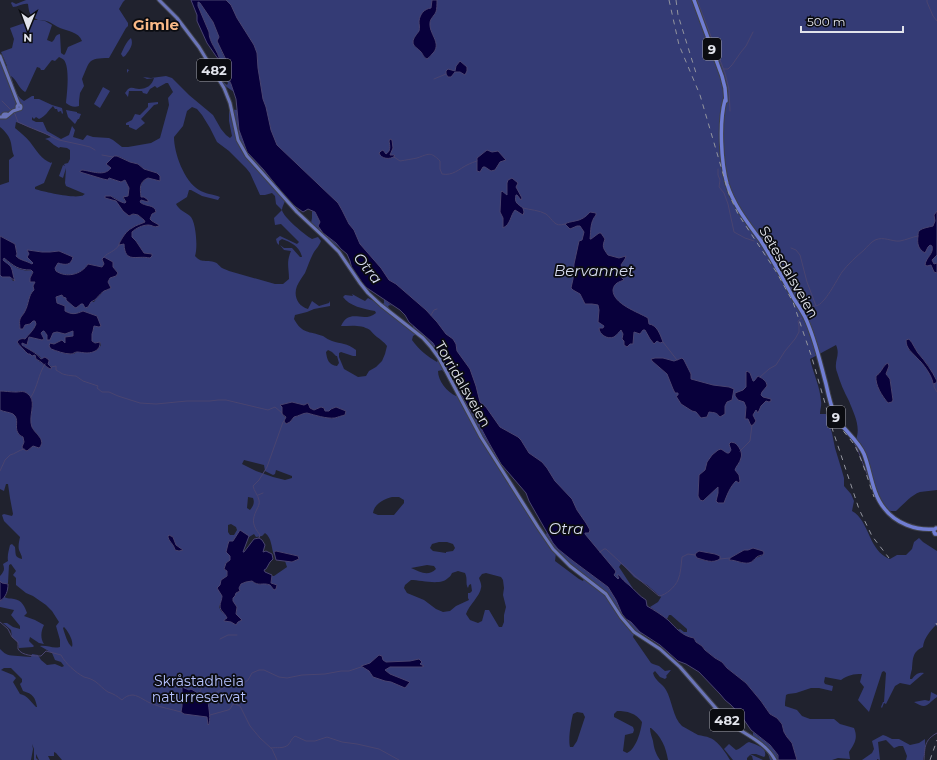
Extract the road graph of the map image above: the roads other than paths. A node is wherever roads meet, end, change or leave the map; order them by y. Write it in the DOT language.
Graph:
graph roads {
  1 [pos="159,0"];
  2 [pos="694,0"];
  3 [pos="0,56"];
  4 [pos="4,115"];
  5 [pos="936,531"];
  6 [pos="775,760"];
  1 -- 6 [label="main road, Torridalsveien / 482"];
  2 -- 5 [label="highway, Setesdalsveien / 9"];
  3 -- 4 [label="main road"];
}
